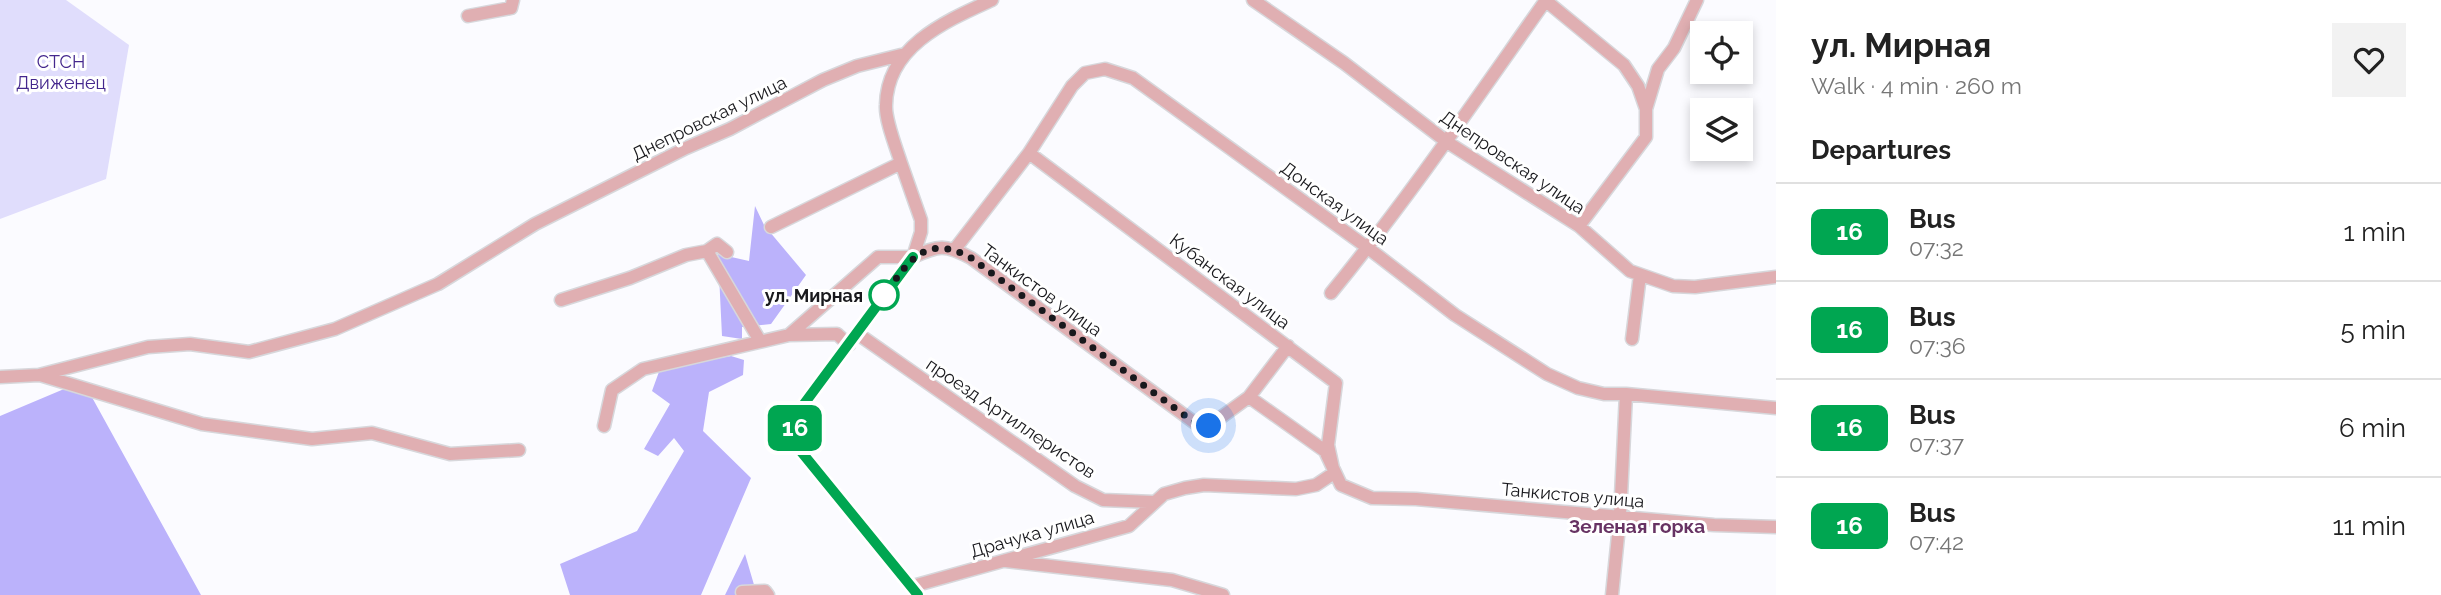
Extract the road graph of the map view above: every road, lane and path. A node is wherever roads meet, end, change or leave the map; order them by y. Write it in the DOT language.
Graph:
graph roads {
  1 [pos="513,0"];
  2 [pos="992,0"];
  3 [pos="1253,0"];
  4 [pos="1546,0"];
  5 [pos="1696,0"];
  6 [pos="468,16"];
  7 [pos="901,55"];
  8 [pos="1646,109"];
  9 [pos="1447,142"];
  10 [pos="1029,153"];
  11 [pos="901,163"];
  12 [pos="1578,226"];
  13 [pos="771,227"];
  14 [pos="1368,248"];
  15 [pos="955,249"];
  16 [pos="706,251"];
  17 [pos="727,252"];
  18 [pos="913,257"];
  19 [pos="1640,275"];
  20 [pos="1776,277"];
  21 [pos="1331,293"];
  22 [pos="561,300"];
  23 [pos="858,334"];
  24 [pos="789,335"];
  25 [pos="1632,338"];
  26 [pos="760,341"];
  27 [pos="849,345"];
  28 [pos="1288,346"];
  29 [pos="38,375"];
  30 [pos="0,377"];
  31 [pos="1626,394"];
  32 [pos="1250,397"];
  33 [pos="1776,408"];
  34 [pos="604,426"];
  35 [pos="519,450"];
  36 [pos="1334,474"];
  37 [pos="1154,502"];
  38 [pos="1620,516"];
  39 [pos="1776,527"];
  40 [pos="1000,560"];
  41 [pos="915,591"];
  42 [pos="742,592"];
  43 [pos="768,595"];
  44 [pos="1223,595"];
  45 [pos="1612,595"];
  1 -- 6 [label="street"];
  2 -- 7 [label="street, Днепровская улица"];
  3 -- 9 [label="street, Днепровская улица"];
  4 -- 8 [label="street"];
  4 -- 9 [label="street"];
  5 -- 8 [label="street"];
  7 -- 11 [label="street"];
  7 -- 29 [label="street, Днепровская улица"];
  8 -- 12 [label="street"];
  9 -- 12 [label="street, Днепровская улица"];
  9 -- 14 [label="street"];
  10 -- 14 [label="street, Донская улица"];
  10 -- 15 [label="street, Донская улица"];
  10 -- 28 [label="street, Кубанская улица"];
  11 -- 13 [label="street"];
  11 -- 18 [label="street"];
  12 -- 19 [label="street, Днепровская улица"];
  14 -- 21 [label="street"];
  14 -- 31 [label="street, Донская улица"];
  15 -- 18 [label="street, Танкистов улица"];
  15 -- 32 [label="street, Танкистов улица"];
  16 -- 17 [label="street"];
  16 -- 22 [label="street"];
  16 -- 26 [label="street"];
  18 -- 23 [label="street"];
  18 -- 24 [label="street, Танкистов улица"];
  19 -- 20 [label="street, Днепровская улица"];
  19 -- 25 [label="street"];
  23 -- 27 [label="street"];
  23 -- 37 [label="street, проезд Артиллеристов"];
  24 -- 26 [label="street"];
  24 -- 27 [label="street"];
  26 -- 34 [label="street"];
  27 -- 41 [label="street"];
  28 -- 32 [label="street"];
  28 -- 36 [label="street, Кубанская улица"];
  29 -- 30 [label="street"];
  29 -- 35 [label="street"];
  31 -- 33 [label="street, Донская улица"];
  31 -- 38 [label="street"];
  32 -- 36 [label="street, Танкистов улица"];
  36 -- 37 [label="street"];
  36 -- 38 [label="street, Танкистов улица"];
  37 -- 40 [label="street, Драчука улица"];
  38 -- 39 [label="street, Танкистов улица"];
  38 -- 45 [label="street"];
  40 -- 41 [label="street, Драчука улица"];
  40 -- 44 [label="street"];
  42 -- 43 [label="street"];
}
